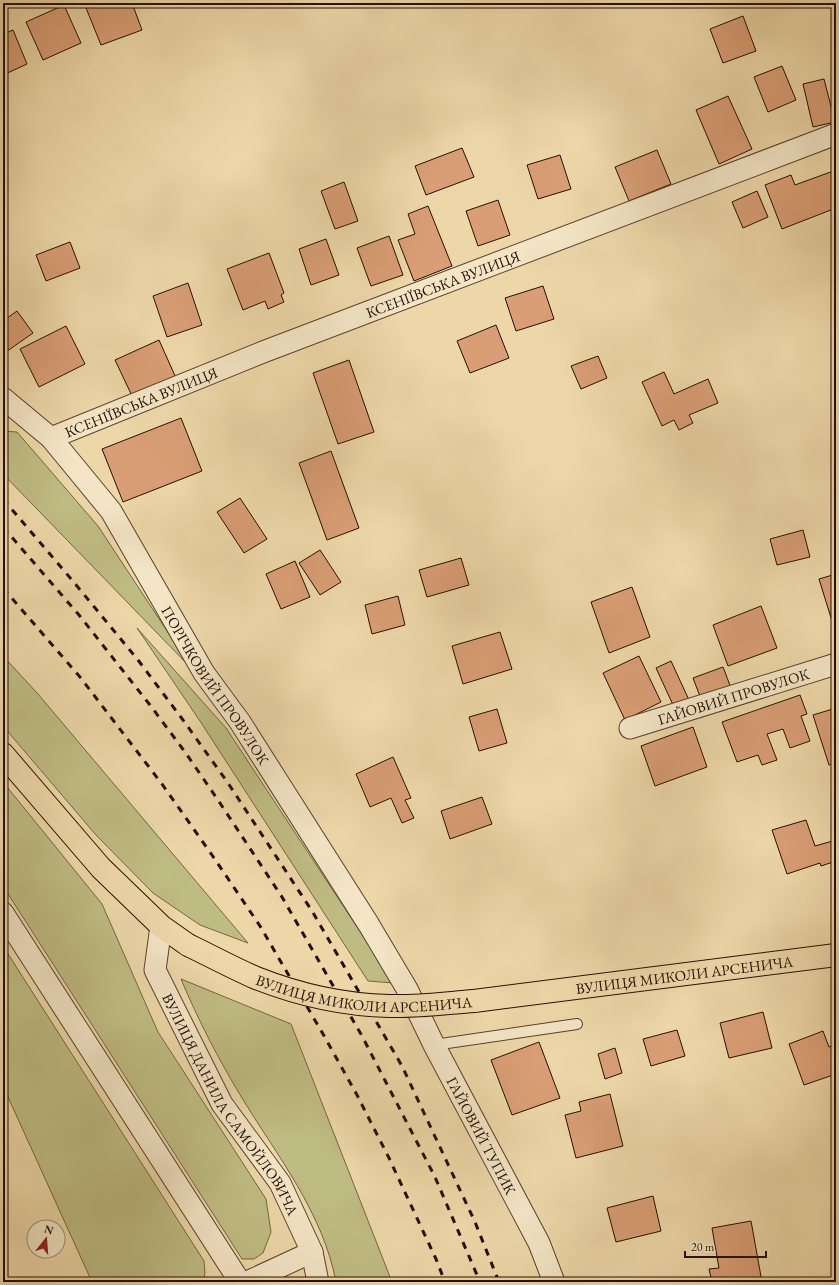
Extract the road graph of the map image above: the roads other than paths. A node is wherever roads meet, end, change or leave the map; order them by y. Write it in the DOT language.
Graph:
graph roads {
  1 [pos="836,134"];
  2 [pos="3,398"];
  3 [pos="51,438"];
  4 [pos="836,664"];
  5 [pos="630,728"];
  6 [pos="3,754"];
  7 [pos="3,913"];
  8 [pos="161,926"];
  9 [pos="836,955"];
  10 [pos="407,989"];
  11 [pos="577,1024"];
  12 [pos="434,1045"];
  13 [pos="312,1252"];
  14 [pos="240,1282"];
  15 [pos="247,1282"];
  16 [pos="318,1282"];
  17 [pos="554,1282"];
  1 -- 3 [label="street, КСЕНІЇВСЬКА ВУЛИЦЯ"];
  2 -- 3 [label="street, ПОРІЧКОВИЙ ПРОВУЛОК"];
  3 -- 10 [label="street, ПОРІЧКОВИЙ ПРОВУЛОК"];
  4 -- 5 [label="street, ГАЙОВИЙ ПРОВУЛОК"];
  6 -- 8 [label="main road, ВУЛИЦЯ МИКОЛИ АРСЕНИЧА"];
  7 -- 14 [label="street"];
  8 -- 9 [label="main road, ВУЛИЦЯ МИКОЛИ АРСЕНИЧА, bridge"];
  8 -- 13 [label="street, ВУЛИЦЯ ДАНИЛА САМОЙЛОВИЧА"];
  10 -- 12 [label="street, ГАЙОВИЙ ТУПИК"];
  11 -- 12 [label="lane"];
  12 -- 17 [label="street, ГАЙОВИЙ ТУПИК"];
  13 -- 15 [label="street"];
  13 -- 16 [label="street, ВУЛИЦЯ ДАНИЛА САМОЙЛОВИЧА"];
}
